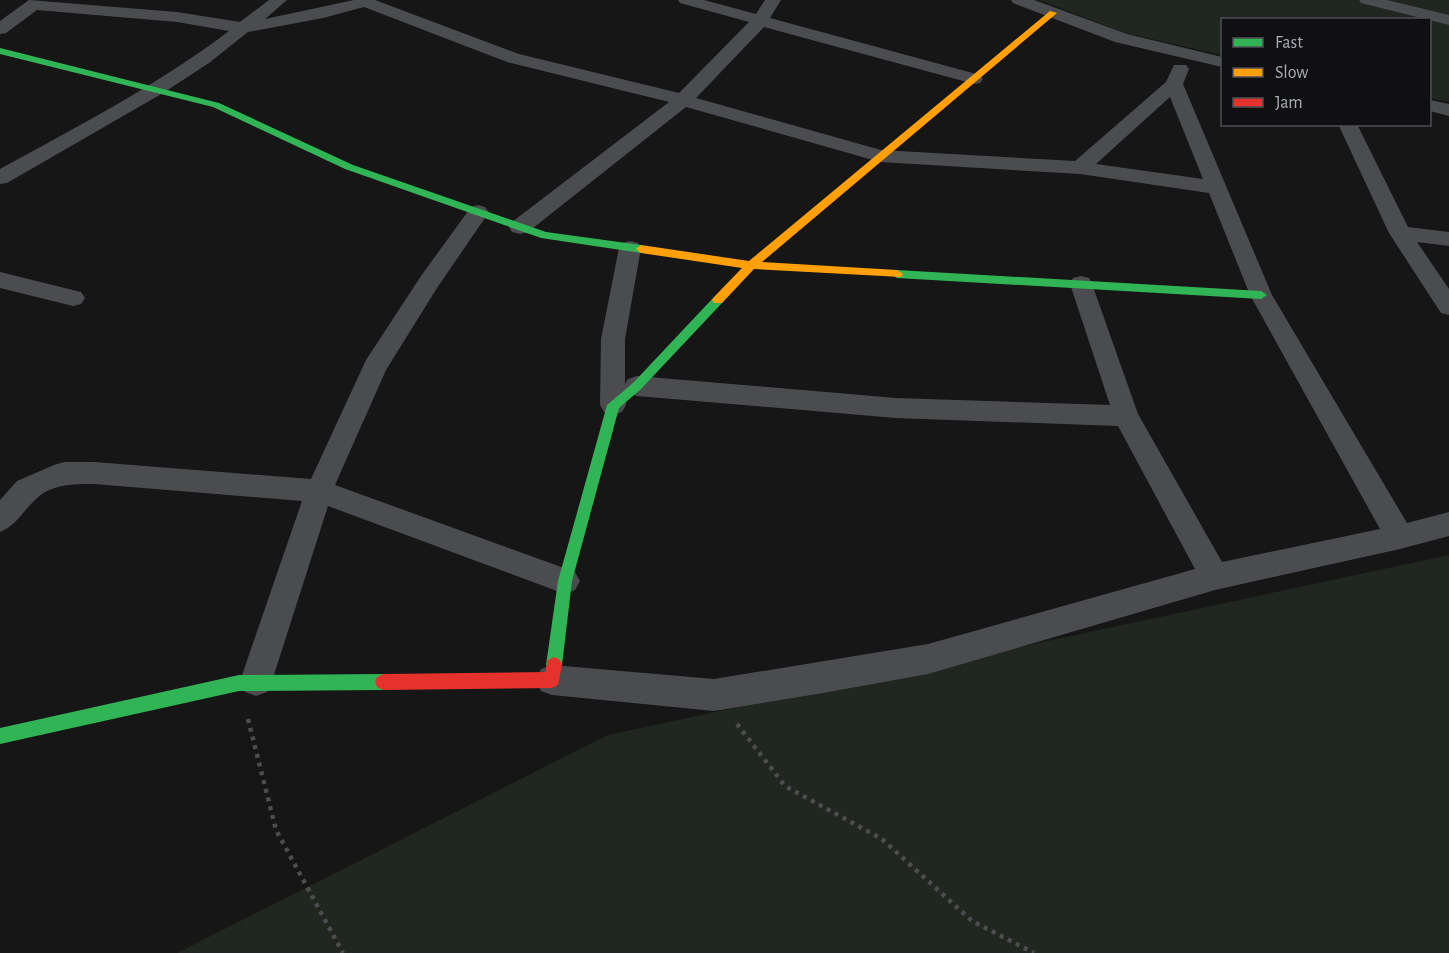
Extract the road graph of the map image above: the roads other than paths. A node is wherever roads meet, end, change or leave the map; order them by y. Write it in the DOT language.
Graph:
graph roads {
  1 [pos="190,0"];
  2 [pos="279,0"];
  3 [pos="289,0"];
  4 [pos="686,0"];
  5 [pos="773,0"];
  6 [pos="1019,0"];
  7 [pos="1367,0"];
  8 [pos="368,1"];
  9 [pos="37,3"];
  10 [pos="323,13"];
  11 [pos="1053,13"];
  12 [pos="177,17"];
  13 [pos="1449,20"];
  14 [pos="760,21"];
  15 [pos="244,28"];
  16 [pos="0,29"];
  17 [pos="0,51"];
  18 [pos="1185,54"];
  19 [pos="1221,62"];
  20 [pos="974,79"];
  21 [pos="1174,84"];
  22 [pos="157,89"];
  23 [pos="683,100"];
  24 [pos="1431,106"];
  25 [pos="1449,110"];
  26 [pos="1348,126"];
  27 [pos="880,156"];
  28 [pos="1080,168"];
  29 [pos="0,178"];
  30 [pos="1218,188"];
  31 [pos="478,212"];
  32 [pos="520,227"];
  33 [pos="1400,233"];
  34 [pos="1449,239"];
  35 [pos="630,248"];
  36 [pos="751,266"];
  37 [pos="0,280"];
  38 [pos="1081,284"];
  39 [pos="1262,295"];
  40 [pos="73,298"];
  41 [pos="1449,307"];
  42 [pos="637,386"];
  43 [pos="613,405"];
  44 [pos="1126,416"];
  45 [pos="319,491"];
  46 [pos="0,520"];
  47 [pos="1449,524"];
  48 [pos="1400,537"];
  49 [pos="1215,577"];
  50 [pos="565,581"];
  51 [pos="552,680"];
  52 [pos="247,682"];
  53 [pos="0,736"];
  1 -- 12 [label="street"];
  2 -- 15 [label="street"];
  3 -- 10 [label="street"];
  4 -- 14 [label="street"];
  5 -- 14 [label="street"];
  6 -- 11 [label="street"];
  7 -- 13 [label="street"];
  8 -- 10 [label="street"];
  8 -- 23 [label="street"];
  9 -- 12 [label="street"];
  9 -- 16 [label="street"];
  10 -- 15 [label="street"];
  11 -- 18 [label="street"];
  11 -- 20 [label="street"];
  12 -- 15 [label="street"];
  14 -- 20 [label="street"];
  14 -- 23 [label="street"];
  15 -- 22 [label="street"];
  17 -- 22 [label="street"];
  18 -- 19 [label="street"];
  18 -- 21 [label="street"];
  20 -- 27 [label="street"];
  21 -- 28 [label="street"];
  21 -- 30 [label="street"];
  22 -- 29 [label="street"];
  22 -- 31 [label="street"];
  23 -- 27 [label="street"];
  23 -- 32 [label="street"];
  24 -- 25 [label="street"];
  26 -- 33 [label="street"];
  27 -- 28 [label="street"];
  27 -- 36 [label="street"];
  28 -- 30 [label="street"];
  30 -- 39 [label="street"];
  31 -- 32 [label="street"];
  31 -- 45 [label="street"];
  32 -- 35 [label="street"];
  33 -- 34 [label="street"];
  33 -- 41 [label="street"];
  35 -- 36 [label="street"];
  35 -- 43 [label="street"];
  36 -- 38 [label="street"];
  36 -- 42 [label="street"];
  37 -- 40 [label="street"];
  38 -- 39 [label="street"];
  38 -- 44 [label="street"];
  39 -- 48 [label="street"];
  42 -- 43 [label="street"];
  42 -- 44 [label="street"];
  43 -- 50 [label="street"];
  44 -- 49 [label="street"];
  45 -- 46 [label="street"];
  45 -- 50 [label="street"];
  45 -- 52 [label="street"];
  47 -- 48 [label="street"];
  48 -- 49 [label="street"];
  49 -- 51 [label="street"];
  50 -- 51 [label="street"];
  51 -- 52 [label="street"];
  52 -- 53 [label="street"];
}
